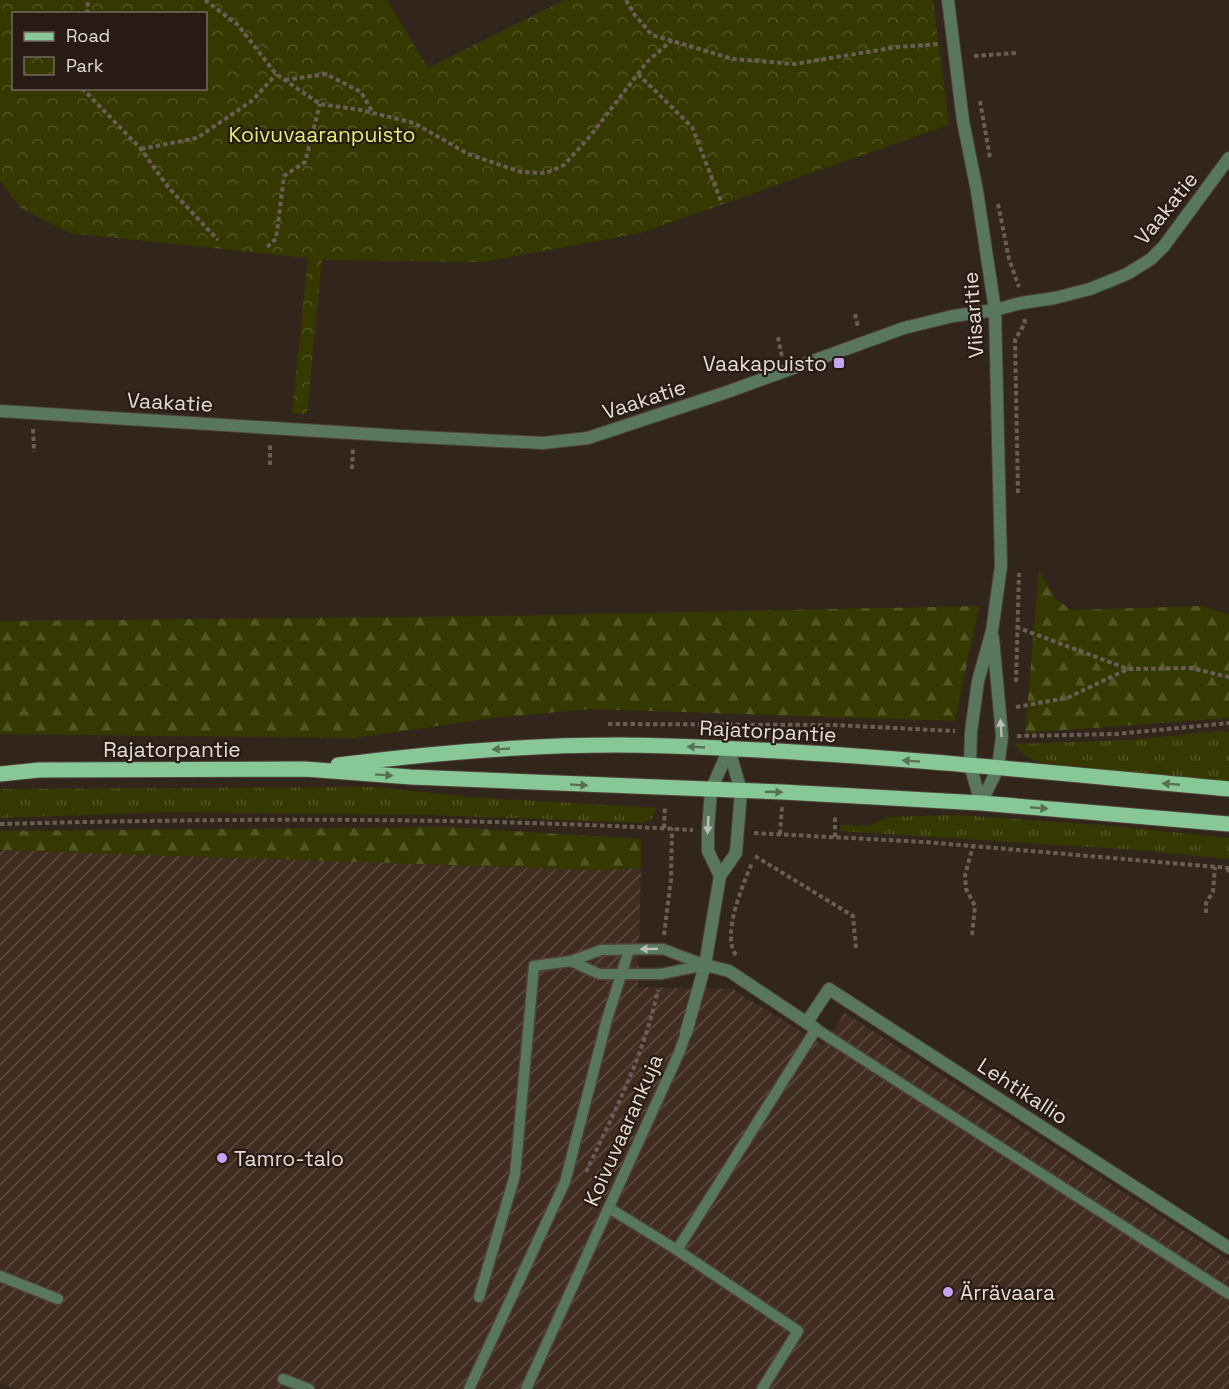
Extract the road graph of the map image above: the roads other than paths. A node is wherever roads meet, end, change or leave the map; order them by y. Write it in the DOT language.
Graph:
graph roads {
  1 [pos="948,0"];
  2 [pos="1229,158"];
  3 [pos="995,310"];
  4 [pos="0,411"];
  5 [pos="992,631"];
  6 [pos="729,749"];
  7 [pos="970,765"];
  8 [pos="0,766"];
  9 [pos="998,768"];
  10 [pos="305,769"];
  11 [pos="39,770"];
  12 [pos="0,774"];
  13 [pos="1229,789"];
  14 [pos="711,790"];
  15 [pos="741,791"];
  16 [pos="981,803"];
  17 [pos="1229,824"];
  18 [pos="720,876"];
  19 [pos="629,950"];
  20 [pos="571,961"];
  21 [pos="705,965"];
  22 [pos="622,974"];
  23 [pos="811,1026"];
  24 [pos="686,1032"];
  25 [pos="609,1208"];
  26 [pos="1229,1248"];
  27 [pos="677,1250"];
  28 [pos="0,1276"];
  29 [pos="1229,1294"];
  30 [pos="479,1297"];
  31 [pos="58,1299"];
  32 [pos="283,1379"];
  33 [pos="309,1389"];
  34 [pos="470,1389"];
  35 [pos="526,1389"];
  36 [pos="762,1389"];
  1 -- 3 [label="street, Viisaritie"];
  2 -- 3 [label="street, Vaakatie"];
  3 -- 4 [label="street, Vaakatie"];
  3 -- 5 [label="street, Viisaritie"];
  5 -- 7 [label="street, Viisaritie"];
  9 -- 5 [label="street, Viisaritie, one-way"];
  7 -- 6 [label="main road, Rajatorpantie, one-way"];
  6 -- 10 [label="main road, Rajatorpantie, one-way"];
  6 -- 14 [label="street"];
  6 -- 15 [label="street, Koivuvaarankuja"];
  7 -- 9 [label="main road, Rajatorpantie"];
  7 -- 16 [label="street, Viisaritie"];
  8 -- 11 [label="main road, Rajatorpantie"];
  13 -- 9 [label="main road, Rajatorpantie, one-way"];
  9 -- 16 [label="street, Viisaritie"];
  10 -- 11 [label="main road, Rajatorpantie"];
  10 -- 14 [label="main road, Rajatorpantie, one-way"];
  11 -- 12 [label="main road, Rajatorpantie"];
  14 -- 15 [label="main road, Rajatorpantie"];
  14 -- 18 [label="street, one-way"];
  15 -- 16 [label="main road, Rajatorpantie, one-way"];
  15 -- 18 [label="street, Koivuvaarankuja"];
  16 -- 17 [label="main road, Rajatorpantie, one-way"];
  18 -- 21 [label="street, Koivuvaarankuja"];
  19 -- 20 [label="lane"];
  21 -- 19 [label="lane, one-way"];
  19 -- 22 [label="lane"];
  20 -- 22 [label="lane"];
  20 -- 30 [label="lane"];
  21 -- 22 [label="lane"];
  21 -- 23 [label="street"];
  21 -- 24 [label="street, Koivuvaarankuja"];
  22 -- 34 [label="lane"];
  23 -- 26 [label="street, Lehtikallio"];
  23 -- 27 [label="lane"];
  23 -- 29 [label="lane"];
  24 -- 25 [label="lane, Koivuvaarankuja"];
  25 -- 27 [label="lane"];
  25 -- 35 [label="lane, Koivuvaarankuja"];
  27 -- 36 [label="lane"];
  28 -- 31 [label="lane"];
  32 -- 33 [label="lane"];
}
